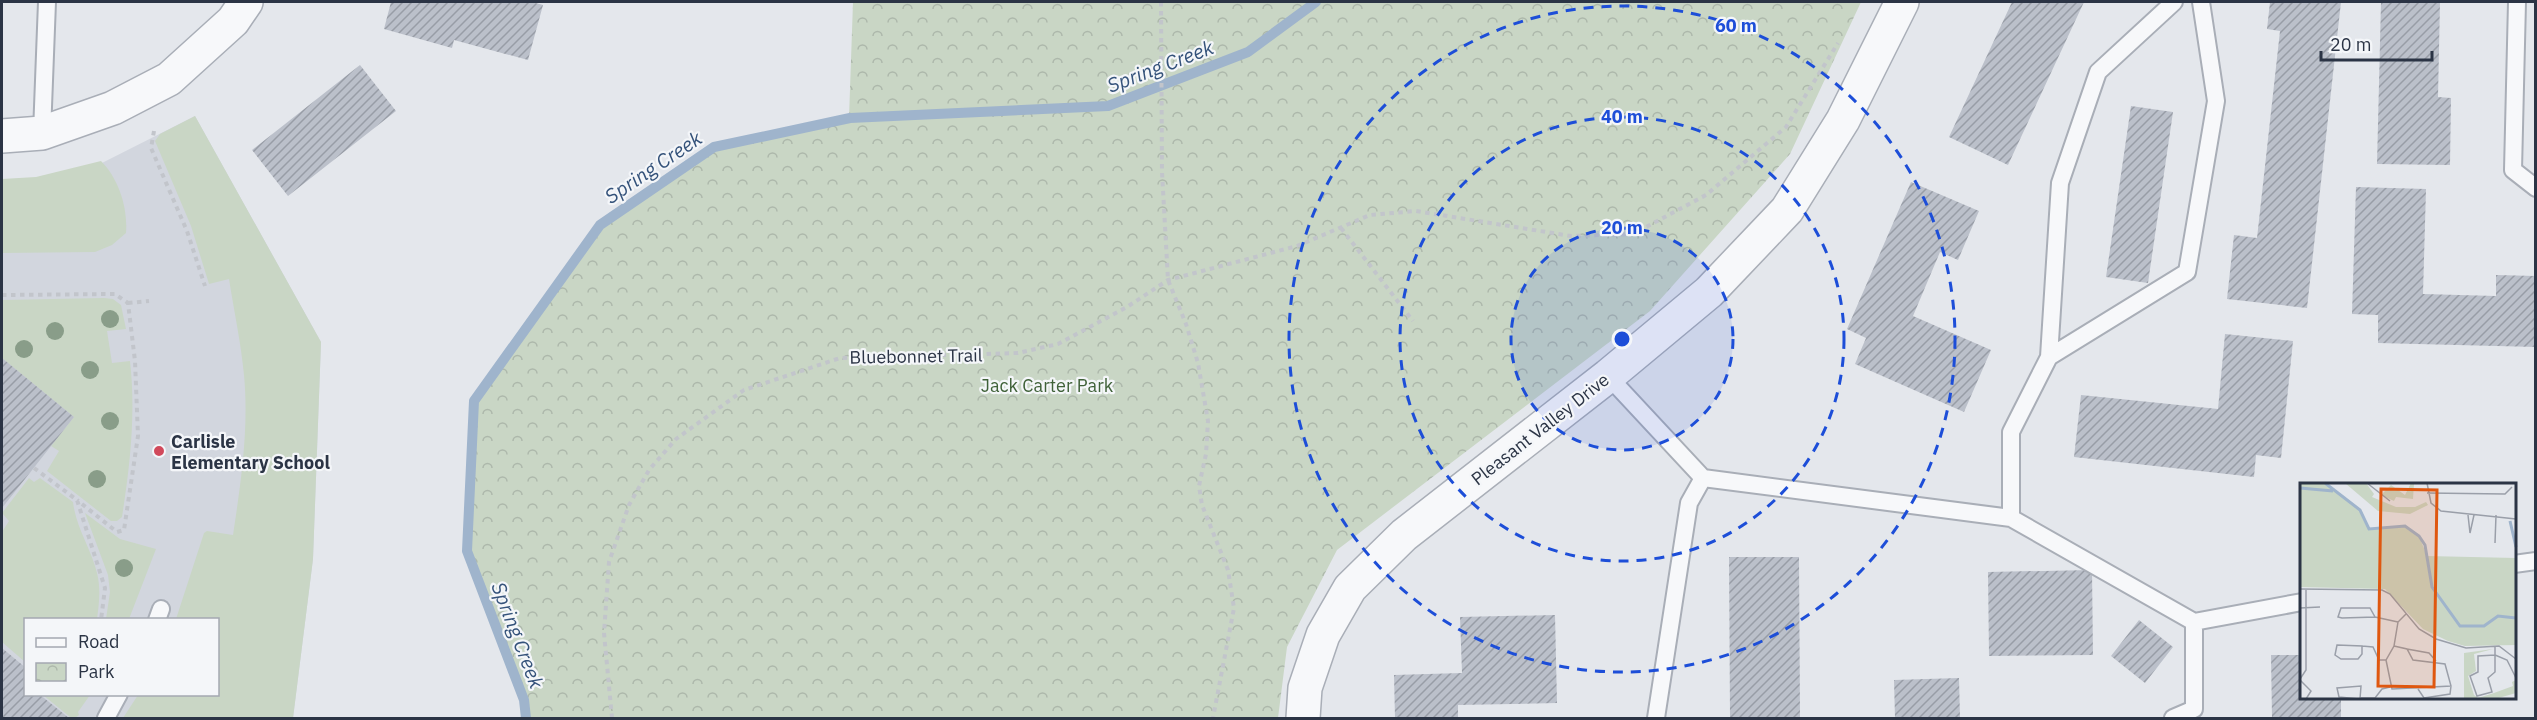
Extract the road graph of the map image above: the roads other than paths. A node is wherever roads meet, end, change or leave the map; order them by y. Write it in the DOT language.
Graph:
graph roads {
  1 [pos="47,2"];
  2 [pos="246,2"];
  3 [pos="1902,2"];
  4 [pos="2174,2"];
  5 [pos="2200,2"];
  6 [pos="2517,2"];
  7 [pos="42,134"];
  8 [pos="2,136"];
  9 [pos="2535,188"];
  10 [pos="2049,357"];
  11 [pos="1608,376"];
  12 [pos="1703,478"];
  13 [pos="2011,518"];
  14 [pos="2535,561"];
  15 [pos="2516,564"];
  16 [pos="2300,602"];
  17 [pos="2194,622"];
  18 [pos="117,696"];
  19 [pos="106,718"];
  20 [pos="1303,718"];
  21 [pos="1656,718"];
  22 [pos="2173,718"];
  1 -- 7 [label="lane"];
  2 -- 7 [label="street"];
  3 -- 11 [label="street, Pleasant Valley Drive"];
  4 -- 10 [label="lane"];
  5 -- 10 [label="lane"];
  6 -- 9 [label="lane"];
  7 -- 8 [label="street"];
  10 -- 13 [label="lane"];
  11 -- 12 [label="lane"];
  11 -- 20 [label="street, Pleasant Valley Drive"];
  12 -- 13 [label="lane"];
  12 -- 21 [label="lane"];
  13 -- 17 [label="lane"];
  14 -- 15 [label="lane"];
  16 -- 17 [label="lane"];
  17 -- 22 [label="lane"];
  18 -- 19 [label="lane"];
}
